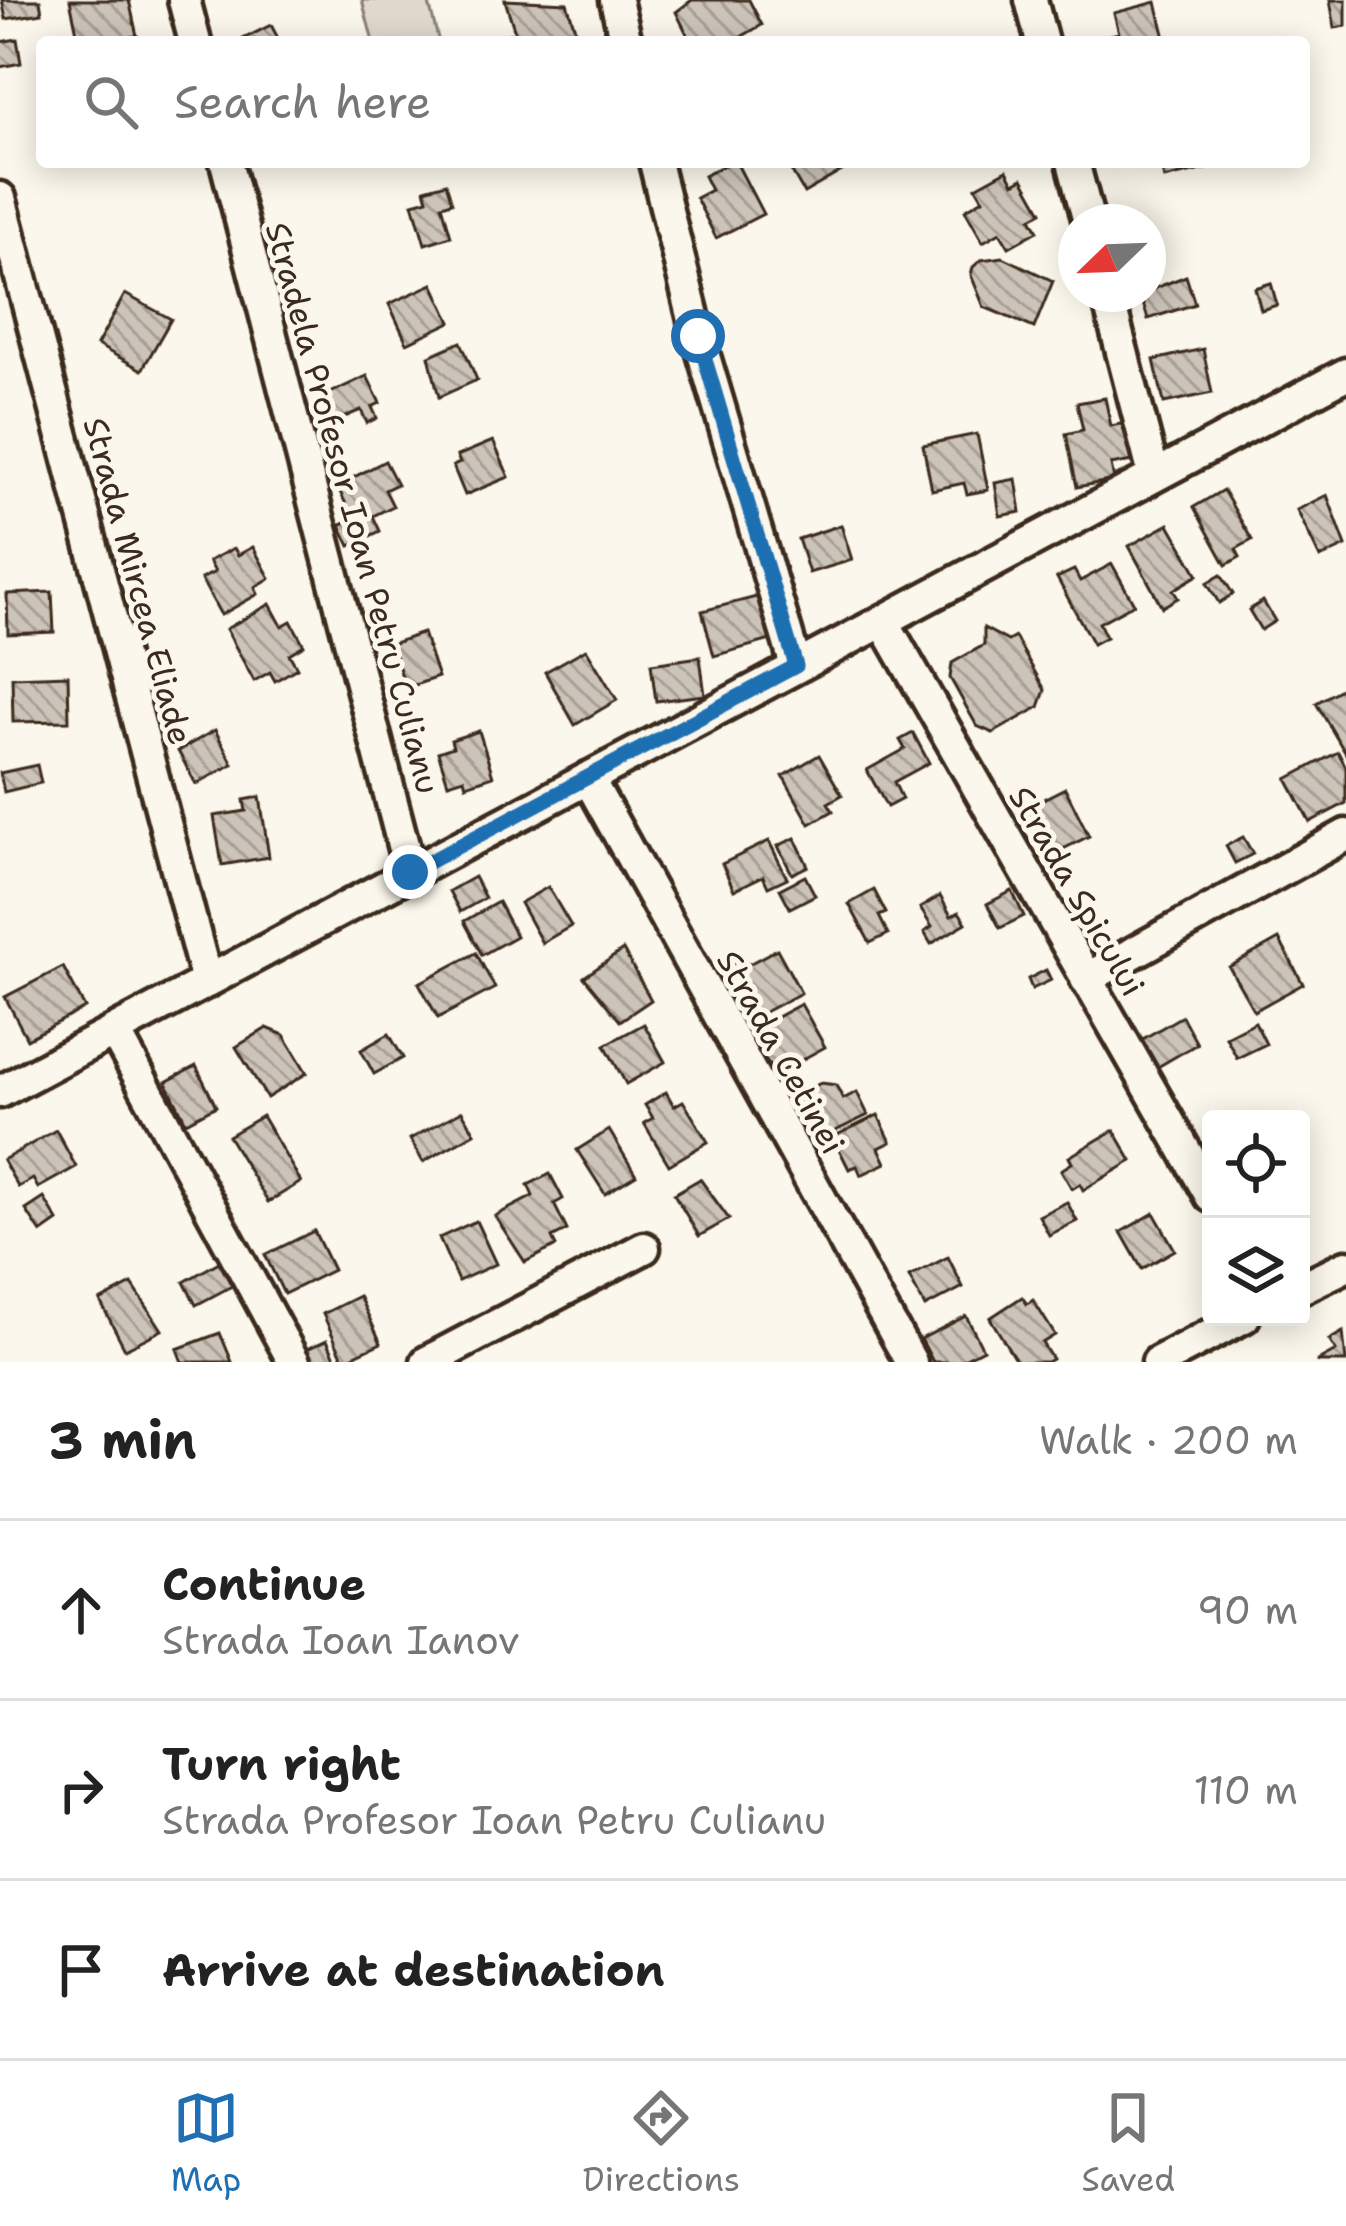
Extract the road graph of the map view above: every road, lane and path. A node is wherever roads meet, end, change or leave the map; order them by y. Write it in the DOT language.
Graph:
graph roads {
  1 [pos="184,0"];
  2 [pos="616,0"];
  3 [pos="1031,0"];
  4 [pos="193,36"];
  5 [pos="625,36"];
  6 [pos="1040,36"];
  7 [pos="228,168"];
  8 [pos="656,168"];
  9 [pos="1075,168"];
  10 [pos="0,198"];
  11 [pos="1084,204"];
  12 [pos="1112,312"];
  13 [pos="1346,374"];
  14 [pos="1154,476"];
  15 [pos="883,621"];
  16 [pos="796,666"];
  17 [pos="588,778"];
  18 [pos="1346,836"];
  19 [pos="410,872"];
  20 [pos="1085,979"];
  21 [pos="207,982"];
  22 [pos="116,1032"];
  23 [pos="0,1092"];
  24 [pos="1202,1180"];
  25 [pos="644,1248"];
  26 [pos="1346,1266"];
  27 [pos="1310,1284"];
  28 [pos="1227,1326"];
  29 [pos="294,1362"];
  30 [pos="427,1362"];
  31 [pos="911,1362"];
  32 [pos="1158,1362"];
  1 -- 4 [label="street"];
  2 -- 5 [label="street"];
  3 -- 6 [label="street"];
  7 -- 19 [label="street, Stradela Profesor Ioan Petru Culianu"];
  8 -- 16 [label="street"];
  9 -- 11 [label="street"];
  10 -- 21 [label="street, Strada Mircea Eliade"];
  12 -- 14 [label="street"];
  13 -- 14 [label="street"];
  14 -- 15 [label="street"];
  15 -- 16 [label="street"];
  15 -- 20 [label="street, Strada Spicului"];
  16 -- 17 [label="street"];
  17 -- 19 [label="street"];
  17 -- 31 [label="street, Strada Cetinei"];
  18 -- 20 [label="street"];
  19 -- 21 [label="street"];
  20 -- 24 [label="street, Strada Spicului"];
  21 -- 22 [label="street"];
  22 -- 23 [label="street"];
  22 -- 29 [label="street"];
  25 -- 30 [label="street"];
  26 -- 27 [label="street"];
  28 -- 32 [label="street"];
}
